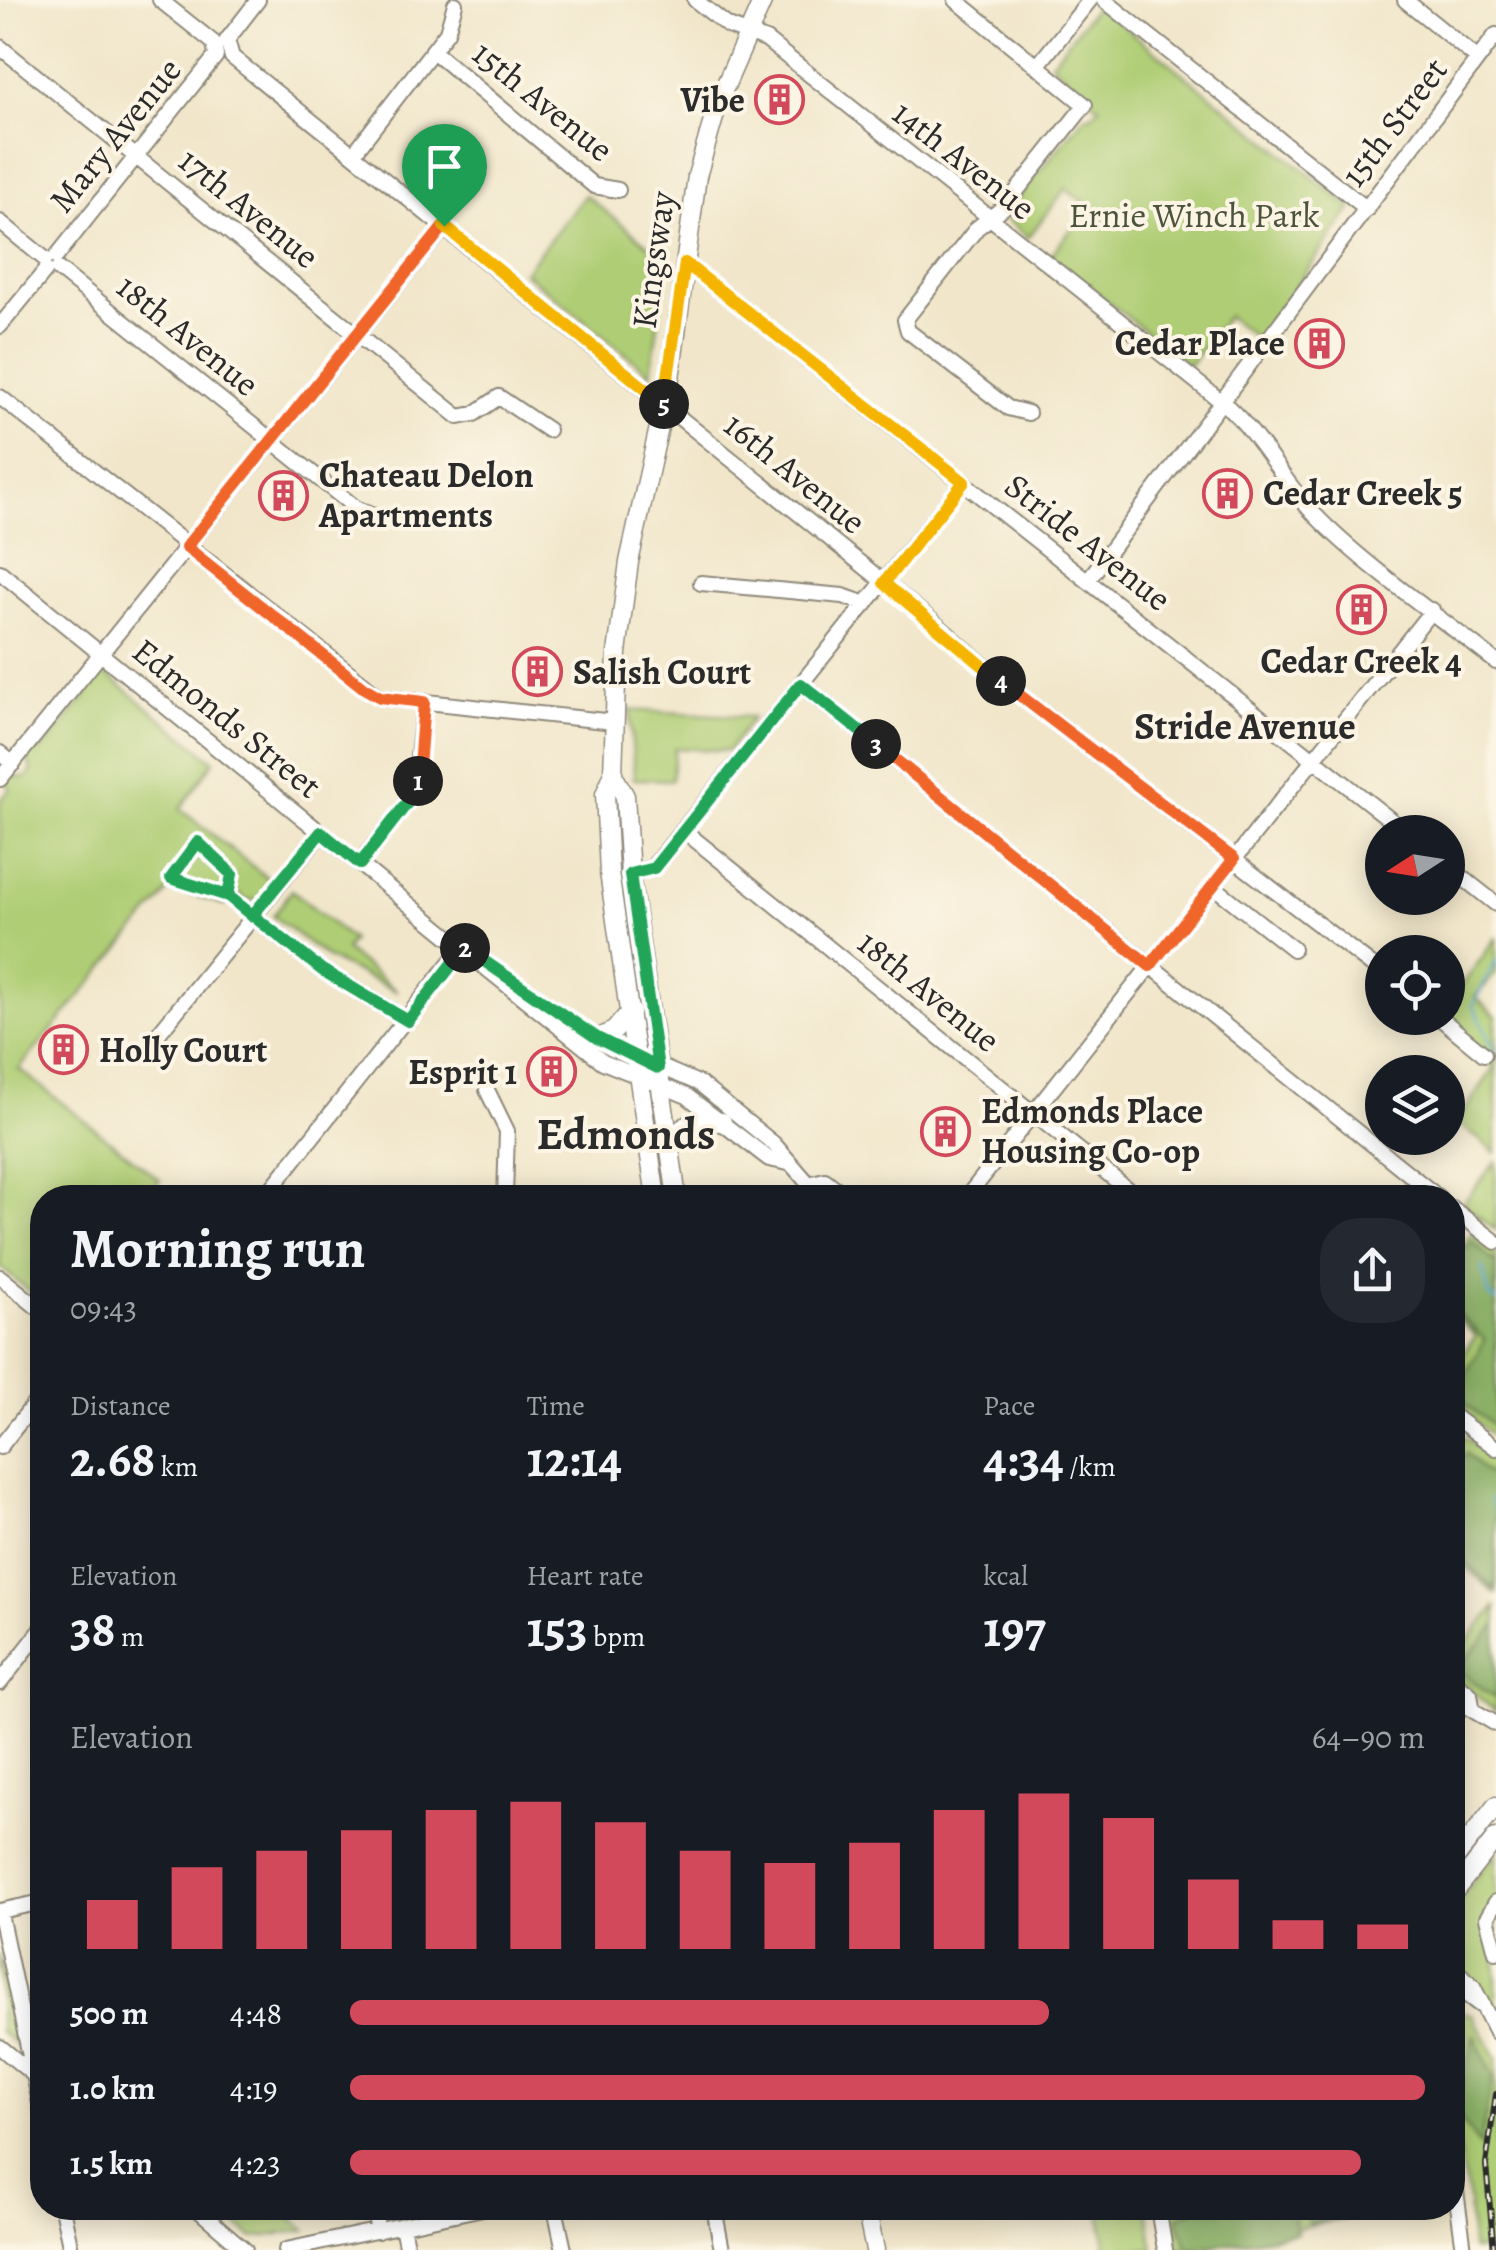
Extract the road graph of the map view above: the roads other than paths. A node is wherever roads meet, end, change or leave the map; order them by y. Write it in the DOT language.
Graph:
graph roads {
  1 [pos="160,0"];
  2 [pos="258,0"];
  3 [pos="694,0"];
  4 [pos="763,0"];
  5 [pos="956,0"];
  6 [pos="1090,0"];
  7 [pos="1104,0"];
  8 [pos="1404,0"];
  9 [pos="455,4"];
  10 [pos="748,32"];
  11 [pos="1496,35"];
  12 [pos="0,47"];
  13 [pos="222,48"];
  14 [pos="434,50"];
  15 [pos="1478,59"];
  16 [pos="1038,65"];
  17 [pos="354,153"];
  18 [pos="136,156"];
  19 [pos="618,190"];
  20 [pos="1366,208"];
  21 [pos="989,218"];
  22 [pos="0,222"];
  23 [pos="444,226"];
  24 [pos="685,263"];
  25 [pos="51,264"];
  26 [pos="0,326"];
  27 [pos="357,334"];
  28 [pos="0,397"];
  29 [pos="1222,402"];
  30 [pos="664,404"];
  31 [pos="1028,413"];
  32 [pos="548,430"];
  33 [pos="271,441"];
  34 [pos="964,482"];
  35 [pos="377,517"];
  36 [pos="186,547"];
  37 [pos="0,572"];
  38 [pos="1088,580"];
  39 [pos="701,583"];
  40 [pos="884,583"];
  41 [pos="866,604"];
  42 [pos="1432,610"];
  43 [pos="100,654"];
  44 [pos="1496,662"];
  45 [pos="801,684"];
  46 [pos="424,702"];
  47 [pos="614,722"];
  48 [pos="0,753"];
  49 [pos="1312,759"];
  50 [pos="13,764"];
  51 [pos="613,775"];
  52 [pos="0,779"];
  53 [pos="1384,815"];
  54 [pos="683,830"];
  55 [pos="321,832"];
  56 [pos="1234,859"];
  57 [pos="360,864"];
  58 [pos="630,874"];
  59 [pos="1465,879"];
  60 [pos="1213,886"];
  61 [pos="228,896"];
  62 [pos="1496,904"];
  63 [pos="252,916"];
  64 [pos="463,947"];
  65 [pos="1292,949"];
  66 [pos="1365,960"];
  67 [pos="1150,966"];
  68 [pos="631,1011"];
  69 [pos="408,1021"];
  70 [pos="1461,1035"];
  71 [pos="154,1038"];
  72 [pos="597,1038"];
  73 [pos="1484,1054"];
  74 [pos="638,1069"];
  75 [pos="660,1076"];
  76 [pos="487,1090"];
  77 [pos="1034,1113"];
  78 [pos="722,1122"];
  79 [pos="670,1148"];
  80 [pos="788,1163"];
  81 [pos="812,1183"];
  82 [pos="1421,1183"];
  83 [pos="275,1185"];
  84 [pos="505,1185"];
  85 [pos="654,1185"];
  86 [pos="675,1185"];
  87 [pos="831,1185"];
  88 [pos="976,1185"];
  89 [pos="1122,1185"];
  90 [pos="1423,1185"];
  91 [pos="1465,1218"];
  92 [pos="1496,1242"];
  93 [pos="0,1277"];
  94 [pos="30,1301"];
  95 [pos="30,1409"];
  96 [pos="1465,1425"];
  97 [pos="0,1447"];
  98 [pos="1496,1448"];
  99 [pos="30,1644"];
  100 [pos="0,1683"];
  101 [pos="1465,1690"];
  102 [pos="1465,1703"];
  103 [pos="1472,1706"];
  104 [pos="1496,1724"];
  105 [pos="1496,1806"];
  106 [pos="1496,1838"];
  107 [pos="1465,1845"];
  108 [pos="1465,1877"];
  109 [pos="1496,1902"];
  110 [pos="30,1905"];
  111 [pos="0,1913"];
  112 [pos="1496,1952"];
  113 [pos="1465,1979"];
  114 [pos="1465,1998"];
  115 [pos="1480,2006"];
  116 [pos="1496,2032"];
  117 [pos="30,2043"];
  118 [pos="0,2046"];
  119 [pos="30,2071"];
  120 [pos="65,2220"];
  121 [pos="210,2220"];
  122 [pos="376,2220"];
  123 [pos="429,2220"];
  124 [pos="558,2220"];
  125 [pos="716,2220"];
  126 [pos="868,2220"];
  127 [pos="1160,2220"];
  128 [pos="1460,2220"];
  129 [pos="402,2226"];
  130 [pos="378,2231"];
  131 [pos="71,2250"];
  132 [pos="245,2250"];
  133 [pos="286,2250"];
  134 [pos="407,2250"];
  135 [pos="564,2250"];
  136 [pos="722,2250"];
  137 [pos="874,2250"];
  138 [pos="1165,2250"];
  139 [pos="1464,2250"];
  1 -- 13 [label="street, 16th Avenue"];
  2 -- 13 [label="street, Mary Avenue"];
  3 -- 10 [label="street, 14th Avenue"];
  4 -- 10 [label="main road, Kingsway"];
  5 -- 16 [label="street"];
  6 -- 16 [label="street"];
  7 -- 20 [label="street"];
  8 -- 15 [label="street"];
  9 -- 14 [label="street"];
  10 -- 21 [label="street, 14th Avenue"];
  10 -- 24 [label="main road, Kingsway"];
  11 -- 15 [label="street, 15th Street"];
  12 -- 18 [label="street, 17th Avenue"];
  13 -- 17 [label="street, 16th Avenue"];
  13 -- 18 [label="street, Mary Avenue"];
  14 -- 17 [label="street"];
  14 -- 19 [label="street, 15th Avenue"];
  15 -- 20 [label="street, 15th Street"];
  16 -- 21 [label="street"];
  17 -- 23 [label="street, 16th Avenue"];
  18 -- 25 [label="street, Mary Avenue"];
  18 -- 27 [label="street, 17th Avenue"];
  20 -- 29 [label="street, 15th Street"];
  21 -- 29 [label="street, 14th Avenue"];
  21 -- 31 [label="street"];
  22 -- 25 [label="street, 18th Avenue"];
  23 -- 27 [label="street"];
  23 -- 30 [label="street, 16th Avenue"];
  24 -- 30 [label="main road, Kingsway"];
  24 -- 34 [label="street, Stride Avenue"];
  25 -- 26 [label="street, Mary Avenue"];
  25 -- 33 [label="street, 18th Avenue"];
  27 -- 32 [label="street, 17th Avenue"];
  27 -- 33 [label="street"];
  28 -- 36 [label="street"];
  29 -- 38 [label="street, 15th Street"];
  29 -- 42 [label="street, 14th Avenue"];
  30 -- 40 [label="street, 16th Avenue"];
  30 -- 47 [label="main road, Kingsway"];
  33 -- 35 [label="street, 18th Avenue"];
  33 -- 36 [label="street"];
  34 -- 38 [label="street, Stride Avenue"];
  34 -- 40 [label="street"];
  36 -- 43 [label="street"];
  36 -- 46 [label="street"];
  37 -- 43 [label="street, Edmonds Street"];
  38 -- 49 [label="street, Stride Avenue"];
  39 -- 41 [label="street"];
  40 -- 41 [label="street"];
  40 -- 56 [label="street, 16th Avenue"];
  41 -- 45 [label="street"];
  42 -- 44 [label="street, 14th Avenue"];
  42 -- 49 [label="street"];
  43 -- 50 [label="street"];
  43 -- 55 [label="street, Edmonds Street"];
  45 -- 54 [label="street"];
  45 -- 67 [label="street"];
  46 -- 47 [label="street"];
  46 -- 57 [label="street"];
  47 -- 51 [label="main road, Kingsway"];
  48 -- 50 [label="street"];
  49 -- 53 [label="street, Stride Avenue"];
  49 -- 56 [label="street"];
  50 -- 52 [label="street"];
  51 -- 58 [label="main road, Kingsway"];
  51 -- 68 [label="main road, Kingsway"];
  54 -- 58 [label="street"];
  54 -- 77 [label="street, 18th Avenue"];
  55 -- 57 [label="street, Edmonds Street"];
  55 -- 63 [label="street"];
  56 -- 60 [label="street"];
  56 -- 66 [label="street, 16th Avenue"];
  57 -- 64 [label="street, Edmonds Street"];
  58 -- 75 [label="main road, Kingsway"];
  59 -- 62 [label="street"];
  60 -- 65 [label="street"];
  60 -- 67 [label="street"];
  61 -- 61 [label="street"];
  61 -- 63 [label="street"];
  63 -- 69 [label="street"];
  63 -- 71 [label="street"];
  64 -- 69 [label="street"];
  64 -- 72 [label="street, Edmonds Street"];
  64 -- 74 [label="street, Edmonds Street"];
  67 -- 77 [label="street"];
  67 -- 82 [label="street"];
  68 -- 72 [label="main road"];
  68 -- 74 [label="main road, Kingsway"];
  69 -- 83 [label="street"];
  70 -- 73 [label="street"];
  72 -- 74 [label="street, Edmonds Street"];
  74 -- 75 [label="street, Edmonds Street"];
  74 -- 85 [label="main road, Kingsway"];
  75 -- 78 [label="street, Edmonds Street"];
  75 -- 79 [label="main road, Kingsway"];
  75 -- 80 [label="street, Edmonds Street"];
  76 -- 84 [label="street"];
  77 -- 88 [label="street"];
  77 -- 89 [label="street, 18th Avenue"];
  78 -- 79 [label="main road"];
  78 -- 80 [label="street, Edmonds Street"];
  79 -- 86 [label="main road, Kingsway"];
  80 -- 81 [label="street, Edmonds Street"];
  81 -- 87 [label="street, Edmonds Street"];
  82 -- 90 [label="street"];
  91 -- 92 [label="street"];
  93 -- 94 [label="street"];
  95 -- 97 [label="street"];
  96 -- 98 [label="street"];
  99 -- 100 [label="street"];
  101 -- 103 [label="street"];
  102 -- 103 [label="street"];
  103 -- 104 [label="street"];
  105 -- 107 [label="main road"];
  106 -- 108 [label="main road"];
  109 -- 112 [label="street"];
  110 -- 111 [label="street"];
  111 -- 117 [label="street"];
  113 -- 115 [label="street"];
  114 -- 115 [label="street"];
  115 -- 116 [label="street"];
  118 -- 119 [label="street"];
  120 -- 131 [label="street"];
  121 -- 132 [label="street"];
  122 -- 130 [label="street"];
  123 -- 129 [label="street"];
  124 -- 135 [label="street"];
  125 -- 136 [label="street"];
  126 -- 137 [label="main road"];
  127 -- 138 [label="street"];
  128 -- 139 [label="street"];
  129 -- 130 [label="street"];
  129 -- 134 [label="street"];
  130 -- 133 [label="street"];
}
